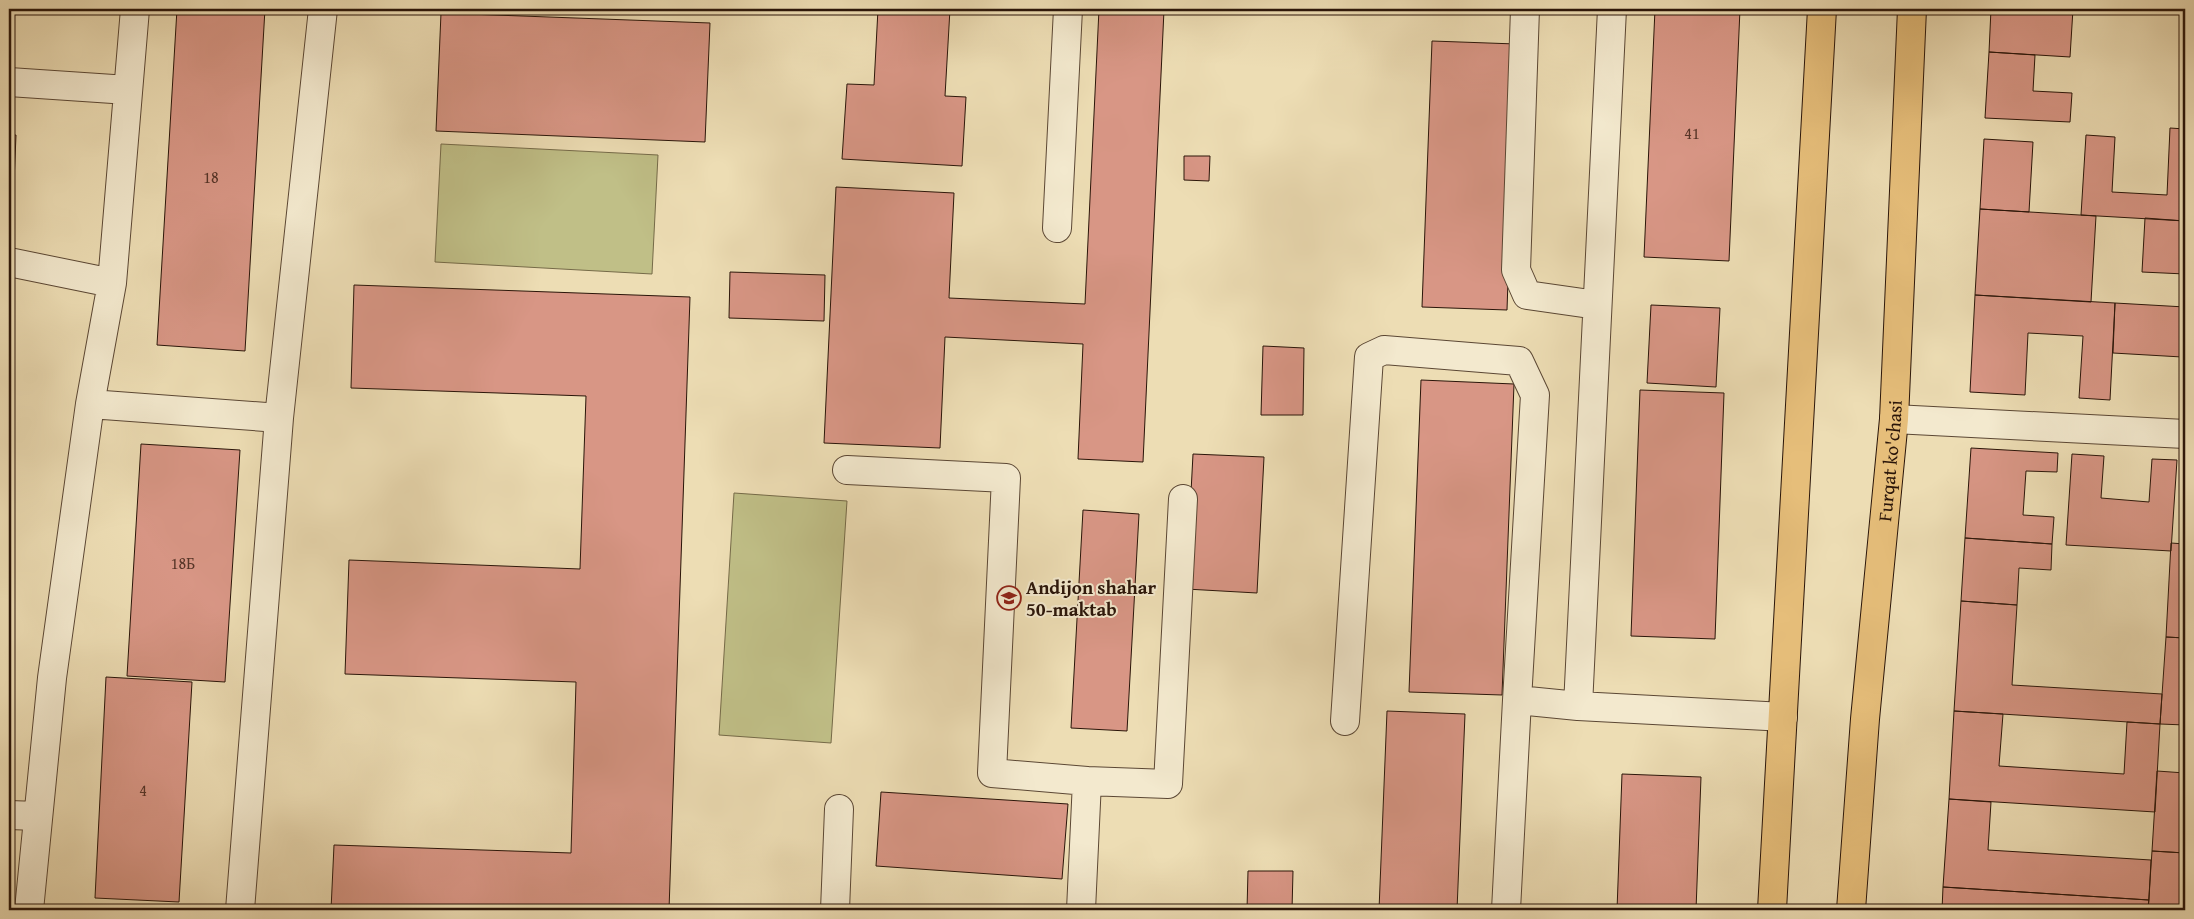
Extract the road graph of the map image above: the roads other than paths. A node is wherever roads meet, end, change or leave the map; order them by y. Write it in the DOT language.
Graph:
graph roads {
  1 [pos="135,9"];
  2 [pos="323,9"];
  3 [pos="1068,9"];
  4 [pos="1525,9"];
  5 [pos="1612,9"];
  6 [pos="1822,9"];
  7 [pos="1912,9"];
  8 [pos="9,82"];
  9 [pos="128,90"];
  10 [pos="1057,228"];
  11 [pos="9,262"];
  12 [pos="112,283"];
  13 [pos="1597,305"];
  14 [pos="90,404"];
  15 [pos="280,418"];
  16 [pos="1894,419"];
  17 [pos="2185,434"];
  18 [pos="847,470"];
  19 [pos="1183,499"];
  20 [pos="1517,700"];
  21 [pos="1578,706"];
  22 [pos="1783,717"];
  23 [pos="1345,721"];
  24 [pos="1087,781"];
  25 [pos="839,809"];
  26 [pos="9,815"];
  27 [pos="38,816"];
  28 [pos="29,910"];
  29 [pos="240,910"];
  30 [pos="835,910"];
  31 [pos="1081,910"];
  32 [pos="1506,910"];
  33 [pos="1772,910"];
  34 [pos="1852,910"];
  1 -- 9 [label="street"];
  2 -- 15 [label="street"];
  3 -- 10 [label="street"];
  4 -- 13 [label="street"];
  5 -- 13 [label="street"];
  6 -- 22 [label="main road"];
  7 -- 16 [label="main road, Furqat ko'chasi"];
  8 -- 9 [label="street"];
  9 -- 12 [label="street"];
  11 -- 12 [label="street"];
  12 -- 14 [label="street"];
  13 -- 21 [label="street"];
  14 -- 15 [label="street"];
  14 -- 27 [label="street"];
  15 -- 29 [label="street"];
  16 -- 17 [label="street"];
  16 -- 34 [label="main road, Furqat ko'chasi"];
  18 -- 24 [label="street"];
  19 -- 24 [label="street"];
  20 -- 21 [label="street"];
  20 -- 23 [label="street"];
  20 -- 32 [label="street"];
  21 -- 22 [label="street"];
  22 -- 33 [label="main road"];
  24 -- 31 [label="street"];
  25 -- 30 [label="street"];
  26 -- 27 [label="street"];
  27 -- 28 [label="street"];
}
